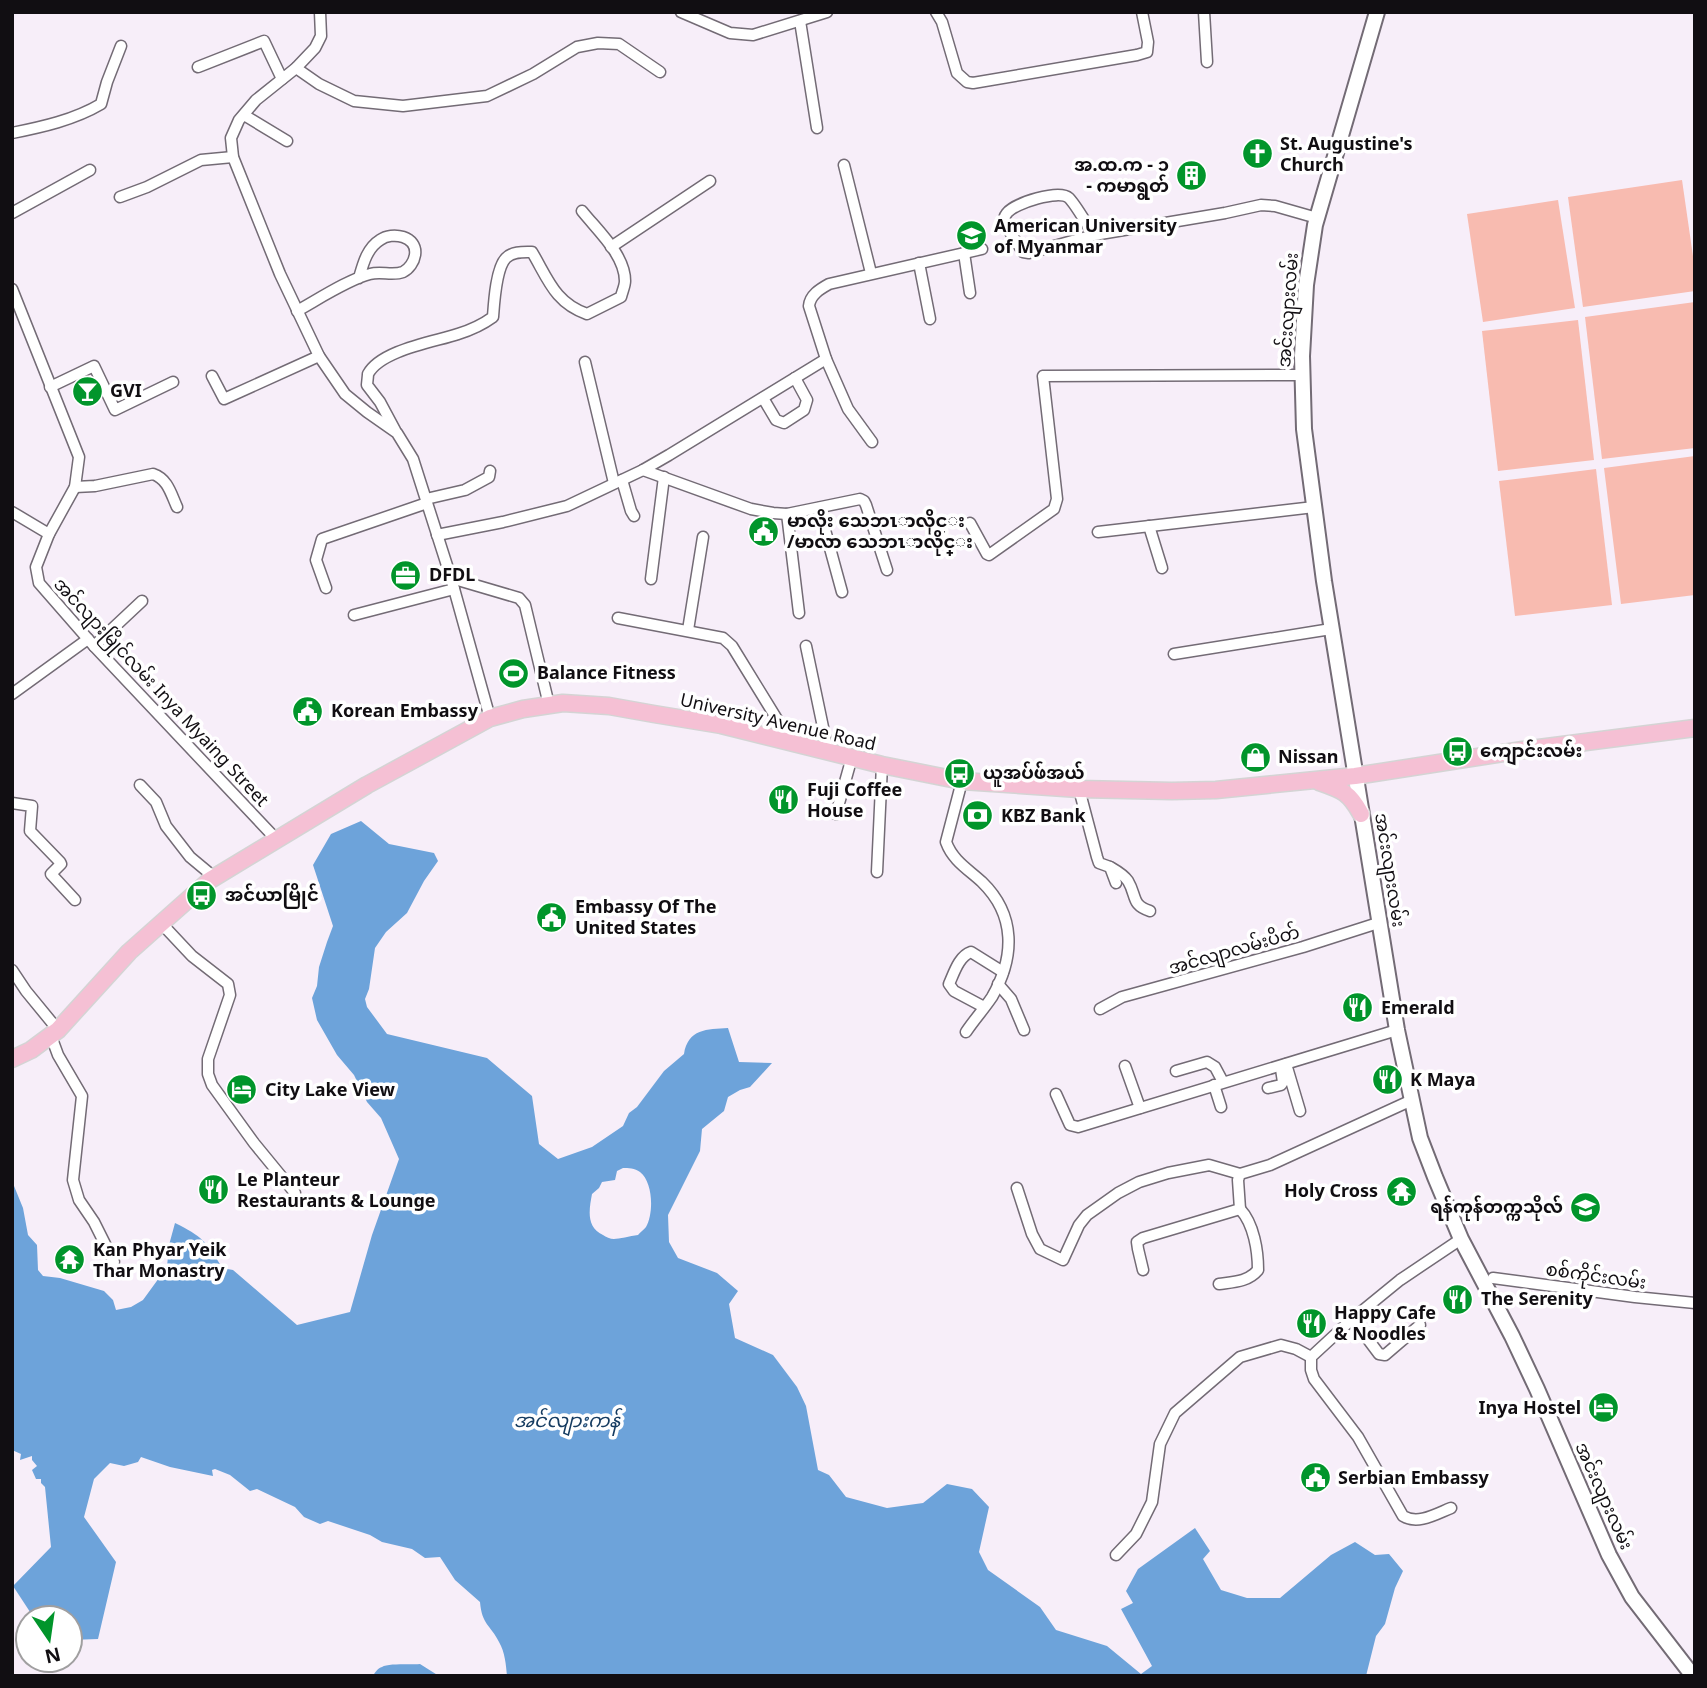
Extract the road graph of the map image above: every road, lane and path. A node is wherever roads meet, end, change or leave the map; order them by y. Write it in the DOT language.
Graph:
graph roads {
  1 [pos="320,12"];
  2 [pos="681,12"];
  3 [pos="827,12"];
  4 [pos="936,12"];
  5 [pos="1142,12"];
  6 [pos="1204,12"];
  7 [pos="1377,12"];
  8 [pos="800,21"];
  9 [pos="121,46"];
  10 [pos="1207,62"];
  11 [pos="198,67"];
  12 [pos="296,68"];
  13 [pos="660,72"];
  14 [pos="282,79"];
  15 [pos="244,115"];
  16 [pos="817,128"];
  17 [pos="12,133"];
  18 [pos="287,141"];
  19 [pos="233,157"];
  20 [pos="844,165"];
  21 [pos="90,170"];
  22 [pos="710,181"];
  23 [pos="120,197"];
  24 [pos="582,211"];
  25 [pos="12,213"];
  26 [pos="1317,218"];
  27 [pos="1094,234"];
  28 [pos="611,247"];
  29 [pos="982,249"];
  30 [pos="964,253"];
  31 [pos="919,263"];
  32 [pos="871,273"];
  33 [pos="359,278"];
  34 [pos="12,289"];
  35 [pos="970,293"];
  36 [pos="297,311"];
  37 [pos="930,319"];
  38 [pos="319,356"];
  39 [pos="826,359"];
  40 [pos="585,362"];
  41 [pos="1302,375"];
  42 [pos="212,376"];
  43 [pos="795,378"];
  44 [pos="173,382"];
  45 [pos="50,387"];
  46 [pos="763,398"];
  47 [pos="397,433"];
  48 [pos="872,442"];
  49 [pos="643,470"];
  50 [pos="490,471"];
  51 [pos="664,477"];
  52 [pos="618,482"];
  53 [pos="75,487"];
  54 [pos="427,501"];
  55 [pos="177,507"];
  56 [pos="1314,507"];
  57 [pos="819,509"];
  58 [pos="12,512"];
  59 [pos="787,514"];
  60 [pos="634,516"];
  61 [pos="970,523"];
  62 [pos="1149,526"];
  63 [pos="1098,532"];
  64 [pos="49,534"];
  65 [pos="437,535"];
  66 [pos="704,537"];
  67 [pos="1162,568"];
  68 [pos="887,570"];
  69 [pos="450,578"];
  70 [pos="650,579"];
  71 [pos="326,588"];
  72 [pos="454,589"];
  73 [pos="842,592"];
  74 [pos="142,601"];
  75 [pos="799,613"];
  76 [pos="354,615"];
  77 [pos="618,618"];
  78 [pos="1331,629"];
  79 [pos="688,630"];
  80 [pos="91,643"];
  81 [pos="806,646"];
  82 [pos="1174,654"];
  83 [pos="12,694"];
  84 [pos="549,705"];
  85 [pos="490,718"];
  86 [pos="1695,728"];
  87 [pos="791,742"];
  88 [pos="828,751"];
  89 [pos="852,757"];
  90 [pos="882,765"];
  91 [pos="1355,776"];
  92 [pos="1313,780"];
  93 [pos="962,781"];
  94 [pos="140,785"];
  95 [pos="1079,789"];
  96 [pos="12,803"];
  97 [pos="836,814"];
  98 [pos="1362,814"];
  99 [pos="276,839"];
  100 [pos="1110,867"];
  101 [pos="877,872"];
  102 [pos="214,877"];
  103 [pos="1116,883"];
  104 [pos="75,900"];
  105 [pos="1150,911"];
  106 [pos="161,923"];
  107 [pos="1378,923"];
  108 [pos="12,970"];
  109 [pos="1003,972"];
  110 [pos="998,984"];
  111 [pos="984,1007"];
  112 [pos="1100,1009"];
  113 [pos="1024,1030"];
  114 [pos="1397,1031"];
  115 [pos="966,1032"];
  116 [pos="54,1033"];
  117 [pos="12,1059"];
  118 [pos="1283,1064"];
  119 [pos="1125,1066"];
  120 [pos="1176,1071"];
  121 [pos="1218,1084"];
  122 [pos="1268,1088"];
  123 [pos="1056,1094"];
  124 [pos="1412,1100"];
  125 [pos="1221,1107"];
  126 [pos="1140,1108"];
  127 [pos="1300,1111"];
  128 [pos="1240,1174"];
  129 [pos="1017,1188"];
  130 [pos="295,1194"];
  131 [pos="1240,1209"];
  132 [pos="1461,1239"];
  133 [pos="114,1262"];
  134 [pos="1143,1270"];
  135 [pos="1493,1278"];
  136 [pos="1219,1284"];
  137 [pos="1695,1303"];
  138 [pos="1351,1320"];
  139 [pos="1420,1325"];
  140 [pos="1311,1357"];
  141 [pos="1451,1508"];
  142 [pos="1116,1555"];
  143 [pos="1693,1676"];
  1 -- 12 [label="street"];
  2 -- 8 [label="street"];
  3 -- 8 [label="street"];
  4 -- 5 [label="street"];
  6 -- 10 [label="street"];
  7 -- 26 [label="main road, အင်းလျားလမ်း"];
  8 -- 16 [label="street"];
  9 -- 17 [label="street"];
  11 -- 14 [label="street"];
  12 -- 13 [label="street"];
  12 -- 14 [label="street"];
  14 -- 15 [label="street"];
  15 -- 18 [label="street"];
  15 -- 19 [label="street"];
  19 -- 23 [label="street"];
  19 -- 36 [label="street"];
  20 -- 32 [label="street"];
  21 -- 25 [label="street"];
  22 -- 28 [label="street"];
  24 -- 28 [label="street"];
  26 -- 27 [label="street"];
  26 -- 41 [label="main road, အင်းလျားလမ်း"];
  27 -- 27 [label="street"];
  28 -- 47 [label="street"];
  29 -- 30 [label="street"];
  30 -- 31 [label="street"];
  30 -- 35 [label="street"];
  31 -- 32 [label="street"];
  31 -- 37 [label="street"];
  32 -- 39 [label="street"];
  33 -- 33 [label="street"];
  33 -- 36 [label="street"];
  34 -- 45 [label="street, အင်လျားမြိုင်လမ်း Inya Myaing Street"];
  36 -- 38 [label="street"];
  38 -- 42 [label="street"];
  38 -- 47 [label="street"];
  39 -- 43 [label="street"];
  39 -- 48 [label="street"];
  40 -- 52 [label="street"];
  41 -- 56 [label="main road, အင်းလျားလမ်း"];
  41 -- 61 [label="street"];
  43 -- 46 [label="street"];
  43 -- 46 [label="street"];
  44 -- 45 [label="street"];
  45 -- 53 [label="street, အင်လျားမြိုင်လမ်း Inya Myaing Street"];
  46 -- 49 [label="street"];
  47 -- 54 [label="street"];
  49 -- 51 [label="street"];
  49 -- 52 [label="street"];
  50 -- 54 [label="street"];
  51 -- 59 [label="street"];
  51 -- 70 [label="street"];
  52 -- 60 [label="street"];
  52 -- 65 [label="street"];
  53 -- 55 [label="street"];
  53 -- 64 [label="street, အင်လျားမြိုင်လမ်း Inya Myaing Street"];
  54 -- 65 [label="street"];
  54 -- 71 [label="street"];
  56 -- 62 [label="street"];
  56 -- 78 [label="main road, အင်းလျားလမ်း"];
  57 -- 59 [label="street"];
  57 -- 68 [label="street"];
  57 -- 73 [label="street"];
  58 -- 64 [label="street"];
  59 -- 75 [label="street"];
  62 -- 63 [label="street"];
  62 -- 67 [label="street"];
  64 -- 80 [label="street, အင်လျားမြိုင်လမ်း Inya Myaing Street"];
  65 -- 69 [label="street"];
  66 -- 79 [label="street"];
  69 -- 72 [label="street"];
  69 -- 84 [label="street"];
  72 -- 76 [label="street"];
  72 -- 85 [label="street"];
  74 -- 80 [label="street"];
  77 -- 79 [label="street"];
  78 -- 82 [label="street"];
  78 -- 91 [label="main road, အင်းလျားလမ်း"];
  79 -- 87 [label="street"];
  80 -- 83 [label="street"];
  80 -- 99 [label="street, အင်လျားမြိုင်လမ်း Inya Myaing Street"];
  81 -- 88 [label="street"];
  84 -- 85 [label="main road, University Avenue Road"];
  84 -- 87 [label="main road, University Avenue Road"];
  85 -- 99 [label="main road, University Avenue Road"];
  86 -- 91 [label="main road, University Avenue Road"];
  87 -- 88 [label="main road, University Avenue Road"];
  88 -- 89 [label="main road, University Avenue Road"];
  89 -- 90 [label="main road, University Avenue Road"];
  89 -- 97 [label="street"];
  90 -- 93 [label="main road, University Avenue Road"];
  90 -- 101 [label="street"];
  91 -- 92 [label="main road, University Avenue Road"];
  91 -- 98 [label="main road, အင်းလျားလမ်း"];
  92 -- 95 [label="main road, University Avenue Road"];
  92 -- 98 [label="main road"];
  93 -- 95 [label="main road, University Avenue Road"];
  93 -- 109 [label="street"];
  94 -- 102 [label="street"];
  95 -- 100 [label="street"];
  96 -- 104 [label="street"];
  98 -- 107 [label="main road, အင်းလျားလမ်း"];
  99 -- 102 [label="main road, University Avenue Road"];
  100 -- 103 [label="street"];
  100 -- 105 [label="street"];
  102 -- 106 [label="main road, University Avenue Road"];
  106 -- 116 [label="main road, University Avenue Road"];
  106 -- 130 [label="street"];
  107 -- 112 [label="street, အင်လျာလမ်းပိတ်"];
  107 -- 114 [label="main road, အင်းလျားလမ်း"];
  108 -- 116 [label="street"];
  109 -- 110 [label="street"];
  109 -- 111 [label="street"];
  110 -- 111 [label="street"];
  110 -- 113 [label="street"];
  111 -- 115 [label="street"];
  114 -- 118 [label="street"];
  114 -- 124 [label="main road, အင်းလျားလမ်း"];
  116 -- 117 [label="main road, University Avenue Road"];
  116 -- 133 [label="street"];
  118 -- 121 [label="street"];
  118 -- 122 [label="street"];
  118 -- 127 [label="street"];
  119 -- 126 [label="street"];
  120 -- 121 [label="street"];
  121 -- 125 [label="street"];
  121 -- 126 [label="street"];
  123 -- 126 [label="street"];
  124 -- 128 [label="street"];
  124 -- 132 [label="main road, အင်းလျားလမ်း"];
  128 -- 129 [label="street"];
  128 -- 131 [label="street"];
  131 -- 134 [label="street"];
  131 -- 136 [label="street"];
  132 -- 138 [label="street"];
  132 -- 143 [label="main road, အင်းလျားလမ်း"];
  135 -- 137 [label="street, စစ်ကိုင်းလမ်း"];
  138 -- 139 [label="street"];
  138 -- 140 [label="street"];
  140 -- 141 [label="street"];
  140 -- 142 [label="street"];
}
